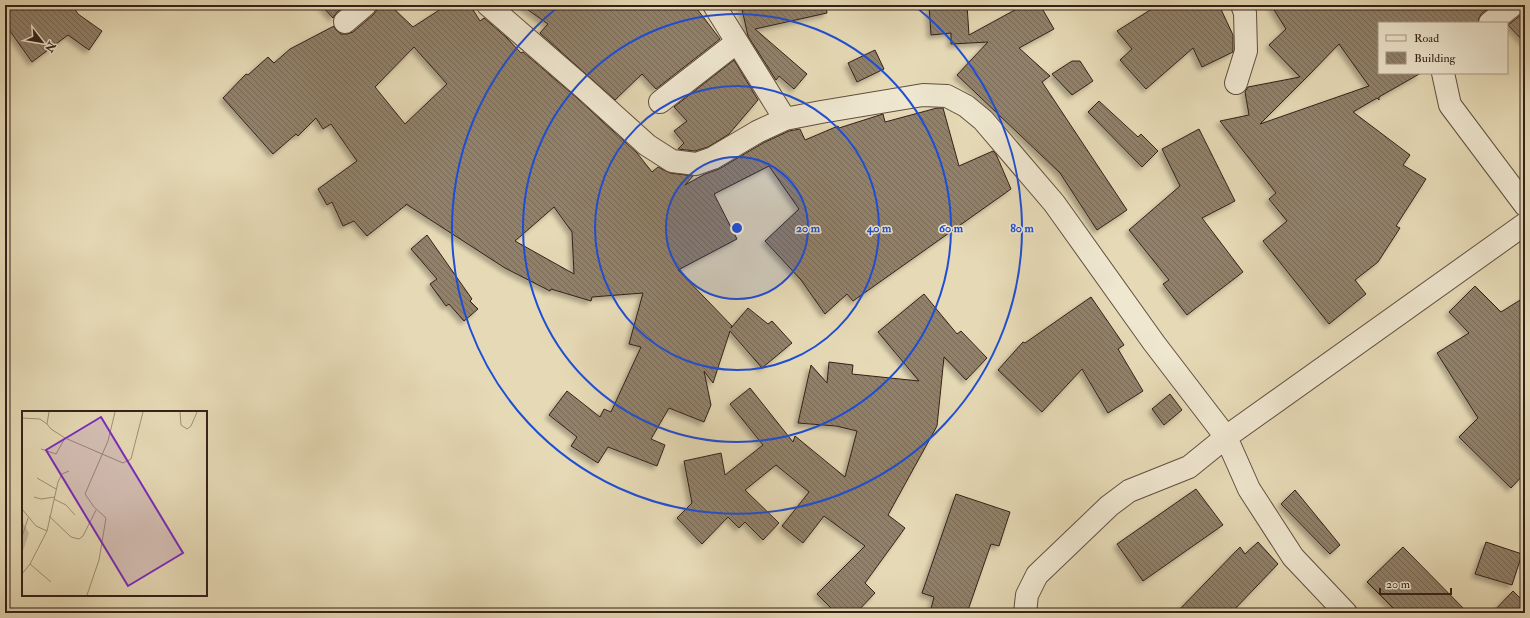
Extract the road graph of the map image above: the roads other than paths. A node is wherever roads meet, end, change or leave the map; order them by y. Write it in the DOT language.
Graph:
graph roads {
  1 [pos="365,5"];
  2 [pos="488,5"];
  3 [pos="714,5"];
  4 [pos="1242,5"];
  5 [pos="1513,5"];
  6 [pos="345,22"];
  7 [pos="1491,22"];
  8 [pos="737,42"];
  9 [pos="1443,74"];
  10 [pos="1236,83"];
  11 [pos="660,102"];
  12 [pos="785,119"];
  13 [pos="1525,205"];
  14 [pos="1525,224"];
  15 [pos="1226,437"];
  16 [pos="1025,613"];
  17 [pos="1346,613"];
  1 -- 6 [label="street"];
  2 -- 12 [label="street"];
  3 -- 8 [label="street"];
  4 -- 10 [label="street"];
  5 -- 7 [label="street"];
  8 -- 11 [label="street"];
  8 -- 12 [label="street"];
  9 -- 13 [label="street"];
  12 -- 15 [label="street"];
  14 -- 15 [label="street"];
  15 -- 16 [label="street"];
  15 -- 17 [label="street"];
}
